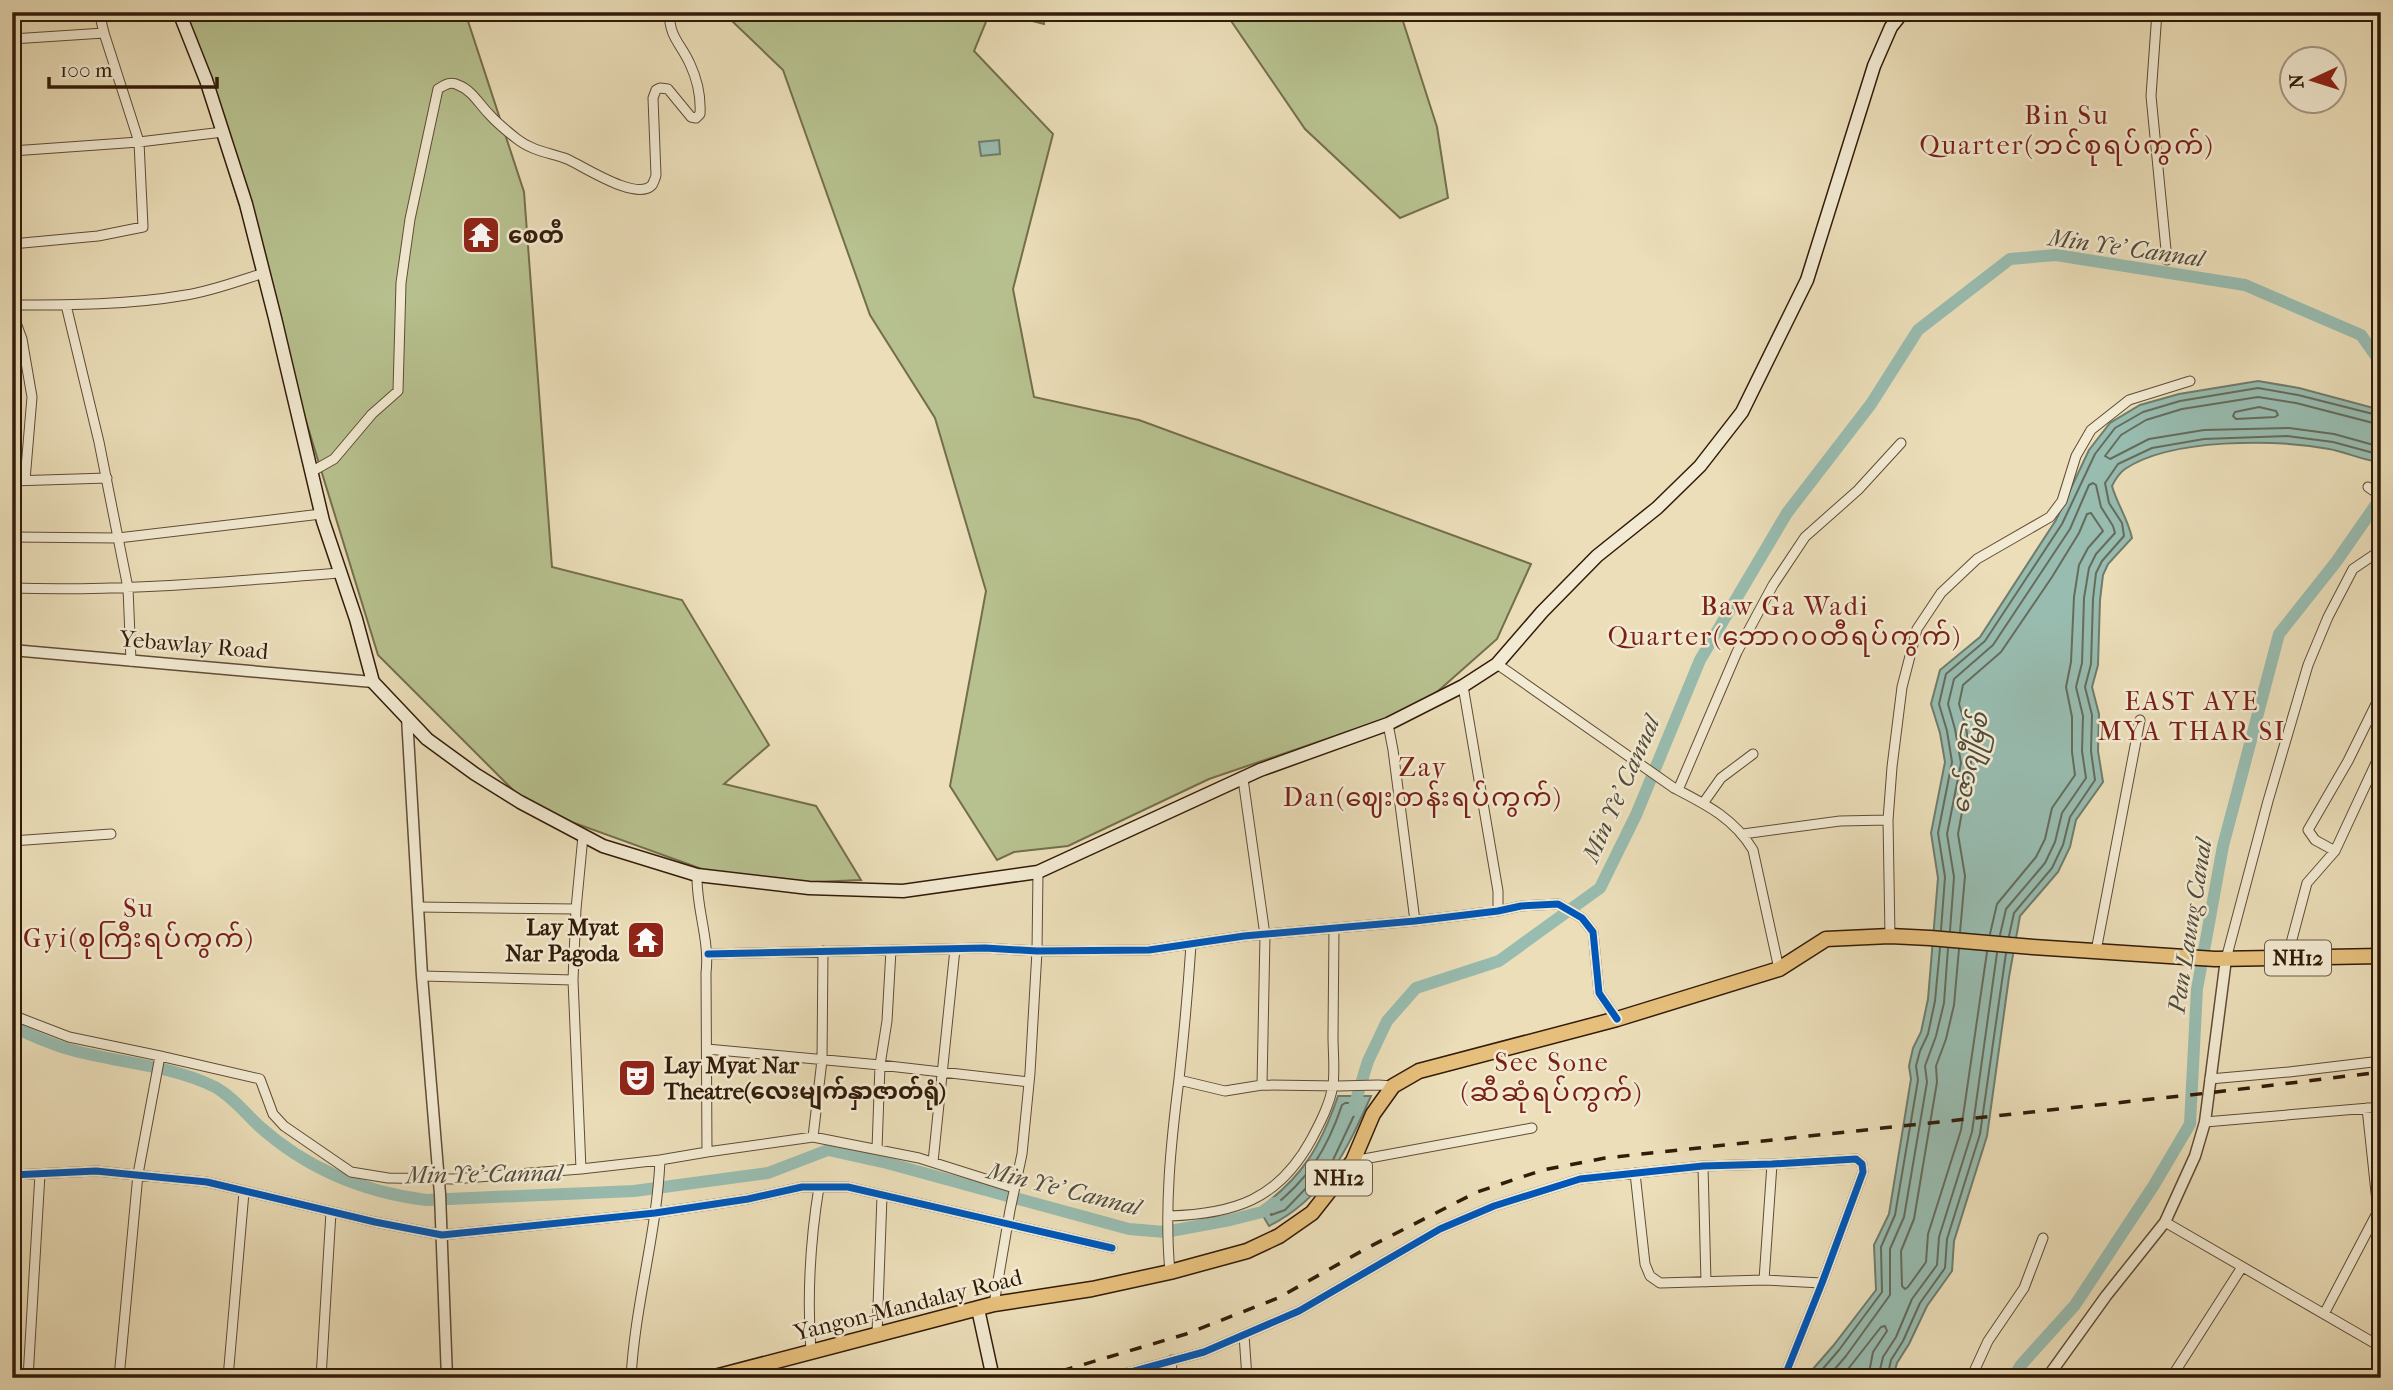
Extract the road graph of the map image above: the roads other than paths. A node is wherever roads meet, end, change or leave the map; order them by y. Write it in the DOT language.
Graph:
graph roads {
  1 [pos="99,12"];
  2 [pos="179,12"];
  3 [pos="669,12"];
  4 [pos="1903,12"];
  5 [pos="2157,12"];
  6 [pos="104,33"];
  7 [pos="12,39"];
  8 [pos="223,132"];
  9 [pos="139,142"];
  10 [pos="12,151"];
  11 [pos="12,244"];
  12 [pos="2167,260"];
  13 [pos="264,273"];
  14 [pos="12,305"];
  15 [pos="66,305"];
  16 [pos="12,312"];
  17 [pos="2190,382"];
  18 [pos="1901,443"];
  19 [pos="311,471"];
  20 [pos="107,478"];
  21 [pos="25,480"];
  22 [pos="12,481"];
  23 [pos="2368,486"];
  24 [pos="2381,496"];
  25 [pos="321,514"];
  26 [pos="12,537"];
  27 [pos="118,538"];
  28 [pos="2381,550"];
  29 [pos="340,573"];
  30 [pos="12,588"];
  31 [pos="128,588"];
  32 [pos="12,650"];
  33 [pos="131,661"];
  34 [pos="1497,664"];
  35 [pos="373,682"];
  36 [pos="1463,686"];
  37 [pos="2377,702"];
  38 [pos="407,717"];
  39 [pos="2140,720"];
  40 [pos="1388,724"];
  41 [pos="2381,752"];
  42 [pos="1753,754"];
  43 [pos="1243,779"];
  44 [pos="1676,789"];
  45 [pos="1704,802"];
  46 [pos="1888,820"];
  47 [pos="111,834"];
  48 [pos="1743,834"];
  49 [pos="583,836"];
  50 [pos="12,841"];
  51 [pos="2335,851"];
  52 [pos="1038,872"];
  53 [pos="697,875"];
  54 [pos="418,907"];
  55 [pos="576,909"];
  56 [pos="1498,911"];
  57 [pos="1415,921"];
  58 [pos="1334,929"];
  59 [pos="1265,935"];
  60 [pos="1891,936"];
  61 [pos="1191,945"];
  62 [pos="955,949"];
  63 [pos="891,950"];
  64 [pos="823,951"];
  65 [pos="1037,951"];
  66 [pos="2096,951"];
  67 [pos="708,954"];
  68 [pos="2381,956"];
  69 [pos="2287,958"];
  70 [pos="2220,959"];
  71 [pos="1779,969"];
  72 [pos="422,976"];
  73 [pos="572,980"];
  74 [pos="12,988"];
  75 [pos="14,1018"];
  76 [pos="1617,1019"];
  77 [pos="14,1043"];
  78 [pos="707,1049"];
  79 [pos="160,1055"];
  80 [pos="822,1060"];
  81 [pos="2381,1061"];
  82 [pos="880,1065"];
  83 [pos="943,1072"];
  84 [pos="2210,1079"];
  85 [pos="1179,1080"];
  86 [pos="1029,1082"];
  87 [pos="1262,1085"];
  88 [pos="1386,1085"];
  89 [pos="1335,1086"];
  90 [pos="2381,1107"];
  91 [pos="2367,1108"];
  92 [pos="2205,1122"];
  93 [pos="1532,1128"];
  94 [pos="813,1137"];
  95 [pos="877,1149"];
  96 [pos="707,1152"];
  97 [pos="660,1160"];
  98 [pos="1353,1161"];
  99 [pos="933,1162"];
  100 [pos="1772,1164"];
  101 [pos="1703,1166"];
  102 [pos="581,1169"];
  103 [pos="1634,1173"];
  104 [pos="40,1174"];
  105 [pos="138,1174"];
  106 [pos="438,1179"];
  107 [pos="819,1187"];
  108 [pos="1014,1191"];
  109 [pos="244,1192"];
  110 [pos="882,1196"];
  111 [pos="331,1212"];
  112 [pos="655,1213"];
  113 [pos="1169,1216"];
  114 [pos="2165,1222"];
  115 [pos="1007,1224"];
  116 [pos="442,1235"];
  117 [pos="2043,1238"];
  118 [pos="1112,1248"];
  119 [pos="2242,1267"];
  120 [pos="1170,1272"];
  121 [pos="1764,1280"];
  122 [pos="1706,1282"];
  123 [pos="1822,1283"];
  124 [pos="994,1304"];
  125 [pos="978,1309"];
  126 [pos="2323,1314"];
  127 [pos="2381,1333"];
  128 [pos="877,1334"];
  129 [pos="1244,1335"];
  130 [pos="2378,1346"];
  131 [pos="811,1352"];
  132 [pos="1172,1360"];
  133 [pos="27,1378"];
  134 [pos="119,1378"];
  135 [pos="228,1378"];
  136 [pos="321,1378"];
  137 [pos="447,1378"];
  138 [pos="631,1378"];
  139 [pos="711,1378"];
  140 [pos="993,1378"];
  141 [pos="1109,1378"];
  142 [pos="1171,1378"];
  143 [pos="1247,1378"];
  144 [pos="1784,1378"];
  145 [pos="1971,1378"];
  146 [pos="2047,1378"];
  147 [pos="2171,1378"];
  1 -- 6 [label="street"];
  2 -- 8 [label="main road"];
  3 -- 19 [label="street"];
  4 -- 34 [label="main road"];
  5 -- 12 [label="street"];
  6 -- 7 [label="street"];
  6 -- 9 [label="street"];
  8 -- 9 [label="street"];
  8 -- 13 [label="main road"];
  9 -- 10 [label="street"];
  9 -- 11 [label="street"];
  13 -- 15 [label="street"];
  13 -- 19 [label="main road"];
  14 -- 15 [label="street"];
  15 -- 20 [label="street"];
  16 -- 21 [label="street"];
  17 -- 46 [label="street"];
  18 -- 44 [label="street"];
  19 -- 25 [label="main road"];
  20 -- 21 [label="street"];
  20 -- 27 [label="street"];
  21 -- 22 [label="street"];
  23 -- 24 [label="street"];
  25 -- 27 [label="street"];
  25 -- 29 [label="main road"];
  26 -- 27 [label="street"];
  27 -- 31 [label="street"];
  28 -- 70 [label="street"];
  29 -- 31 [label="street"];
  29 -- 35 [label="main road"];
  30 -- 31 [label="street"];
  31 -- 33 [label="street"];
  32 -- 33 [label="street, Yebawlay Road"];
  33 -- 35 [label="street, Yebawlay Road"];
  34 -- 36 [label="main road"];
  34 -- 44 [label="street"];
  35 -- 38 [label="main road"];
  36 -- 40 [label="main road"];
  36 -- 56 [label="street"];
  37 -- 51 [label="street"];
  38 -- 49 [label="main road"];
  38 -- 54 [label="street"];
  39 -- 66 [label="street"];
  40 -- 43 [label="main road"];
  40 -- 57 [label="street"];
  41 -- 51 [label="street"];
  42 -- 45 [label="street"];
  43 -- 52 [label="main road"];
  43 -- 59 [label="street"];
  44 -- 45 [label="street"];
  45 -- 48 [label="street"];
  46 -- 48 [label="street"];
  46 -- 60 [label="street"];
  47 -- 50 [label="street"];
  48 -- 71 [label="street"];
  49 -- 53 [label="main road"];
  49 -- 55 [label="street"];
  51 -- 69 [label="street"];
  52 -- 53 [label="main road"];
  52 -- 65 [label="street"];
  53 -- 67 [label="street"];
  54 -- 55 [label="street"];
  54 -- 72 [label="street"];
  55 -- 73 [label="street"];
  56 -- 57 [label="street"];
  56 -- 76 [label="street"];
  57 -- 58 [label="street"];
  58 -- 59 [label="street"];
  58 -- 89 [label="street"];
  59 -- 61 [label="street"];
  59 -- 87 [label="street"];
  60 -- 66 [label="highway, Yangon-Mandalay Road / NH12"];
  60 -- 71 [label="highway, Yangon-Mandalay Road / NH12"];
  61 -- 65 [label="street"];
  61 -- 85 [label="street"];
  62 -- 63 [label="street"];
  62 -- 65 [label="street"];
  62 -- 83 [label="street"];
  63 -- 64 [label="street"];
  63 -- 82 [label="street"];
  64 -- 67 [label="street"];
  64 -- 80 [label="street"];
  65 -- 86 [label="street"];
  66 -- 70 [label="highway, NH12"];
  67 -- 78 [label="street"];
  68 -- 69 [label="highway, NH12"];
  69 -- 70 [label="highway, NH12"];
  70 -- 84 [label="street"];
  71 -- 76 [label="highway, Yangon-Mandalay Road / NH12"];
  72 -- 73 [label="street"];
  72 -- 106 [label="street"];
  73 -- 102 [label="street"];
  74 -- 75 [label="street"];
  75 -- 77 [label="street"];
  75 -- 79 [label="street"];
  76 -- 88 [label="highway, Yangon-Mandalay Road / NH12"];
  77 -- 104 [label="street"];
  78 -- 80 [label="street"];
  78 -- 96 [label="street"];
  79 -- 105 [label="street"];
  79 -- 106 [label="street"];
  80 -- 82 [label="street"];
  80 -- 94 [label="street"];
  81 -- 84 [label="street"];
  82 -- 83 [label="street"];
  82 -- 95 [label="street"];
  83 -- 86 [label="street"];
  83 -- 99 [label="street"];
  84 -- 92 [label="street"];
  85 -- 87 [label="street"];
  85 -- 113 [label="street"];
  86 -- 108 [label="street"];
  87 -- 89 [label="street"];
  88 -- 89 [label="street"];
  88 -- 98 [label="highway, Yangon-Mandalay Road / NH12"];
  89 -- 113 [label="street"];
  90 -- 91 [label="street"];
  91 -- 92 [label="street"];
  91 -- 126 [label="street"];
  92 -- 114 [label="street"];
  93 -- 98 [label="street"];
  94 -- 95 [label="street"];
  94 -- 96 [label="street"];
  95 -- 99 [label="street"];
  96 -- 97 [label="street"];
  97 -- 102 [label="street"];
  97 -- 112 [label="street"];
  98 -- 120 [label="highway, Yangon-Mandalay Road / NH12"];
  99 -- 108 [label="street"];
  100 -- 101 [label="street"];
  100 -- 121 [label="street"];
  100 -- 123 [label="street"];
  101 -- 103 [label="street"];
  101 -- 122 [label="street"];
  102 -- 106 [label="street"];
  103 -- 122 [label="street"];
  103 -- 129 [label="street"];
  104 -- 105 [label="street"];
  104 -- 133 [label="street"];
  105 -- 109 [label="street"];
  105 -- 134 [label="street"];
  106 -- 116 [label="street"];
  107 -- 110 [label="street"];
  107 -- 112 [label="street"];
  107 -- 131 [label="street"];
  108 -- 115 [label="street"];
  109 -- 111 [label="street"];
  109 -- 135 [label="street"];
  110 -- 115 [label="street"];
  110 -- 128 [label="street"];
  111 -- 116 [label="street"];
  111 -- 136 [label="street"];
  112 -- 116 [label="street"];
  112 -- 138 [label="street"];
  113 -- 120 [label="street"];
  114 -- 119 [label="street"];
  114 -- 146 [label="street"];
  115 -- 118 [label="street"];
  115 -- 124 [label="street"];
  116 -- 137 [label="street"];
  117 -- 145 [label="street"];
  119 -- 126 [label="street"];
  119 -- 147 [label="street"];
  120 -- 124 [label="highway, Yangon-Mandalay Road / NH12"];
  121 -- 122 [label="street"];
  121 -- 123 [label="street"];
  123 -- 144 [label="street"];
  124 -- 125 [label="highway, Yangon-Mandalay Road / NH12"];
  125 -- 128 [label="highway, Yangon-Mandalay Road / NH12"];
  125 -- 140 [label="main road"];
  126 -- 130 [label="street"];
  127 -- 130 [label="street"];
  128 -- 131 [label="highway, Yangon-Mandalay Road / NH12"];
  129 -- 132 [label="street"];
  129 -- 143 [label="street"];
  131 -- 139 [label="highway, Yangon-Mandalay Road / NH12"];
  132 -- 141 [label="street"];
  132 -- 142 [label="street"];
}
